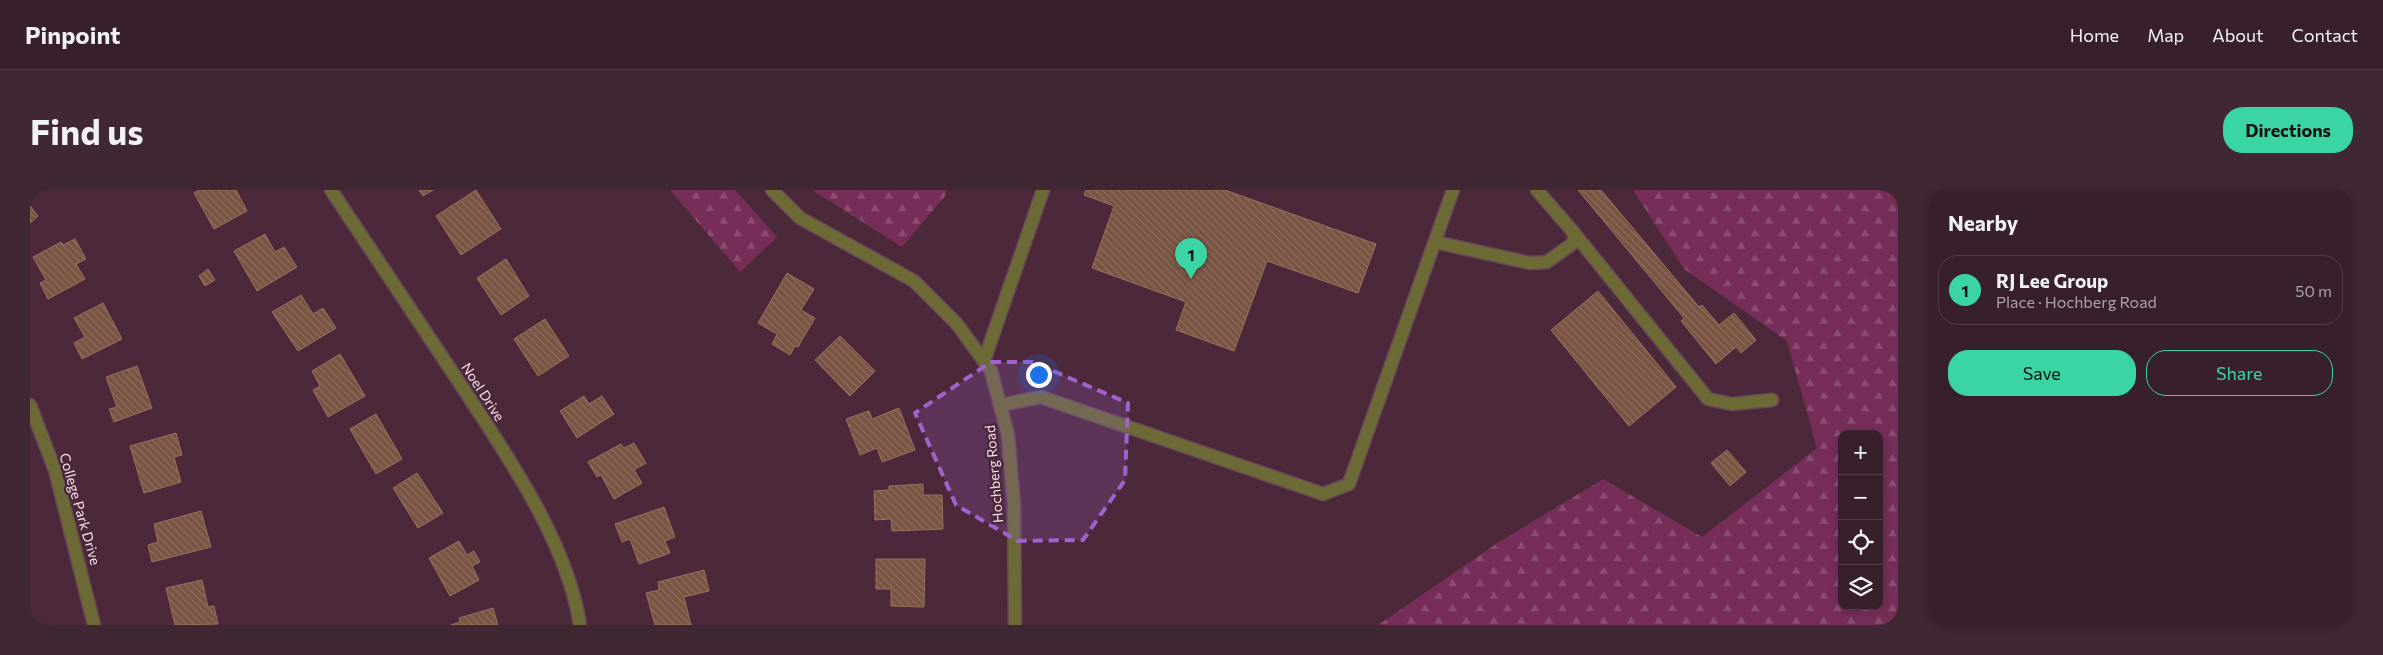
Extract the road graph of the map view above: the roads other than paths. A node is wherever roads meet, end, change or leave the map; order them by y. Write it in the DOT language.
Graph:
graph roads {
  1 [pos="331,190"];
  2 [pos="772,190"];
  3 [pos="1044,190"];
  4 [pos="1453,190"];
  5 [pos="1537,190"];
  6 [pos="1574,233"];
  7 [pos="1435,242"];
  8 [pos="984,361"];
  9 [pos="1772,400"];
  10 [pos="30,404"];
  11 [pos="1000,405"];
  12 [pos="94,625"];
  13 [pos="580,625"];
  14 [pos="1015,625"];
  1 -- 13 [label="street, Noel Drive"];
  2 -- 8 [label="street, Hochberg Road"];
  3 -- 8 [label="street"];
  4 -- 7 [label="street"];
  5 -- 6 [label="street"];
  6 -- 7 [label="street"];
  6 -- 9 [label="street"];
  7 -- 11 [label="street"];
  8 -- 11 [label="street, Hochberg Road"];
  10 -- 12 [label="street, College Park Drive"];
  11 -- 14 [label="street, Hochberg Road"];
}
